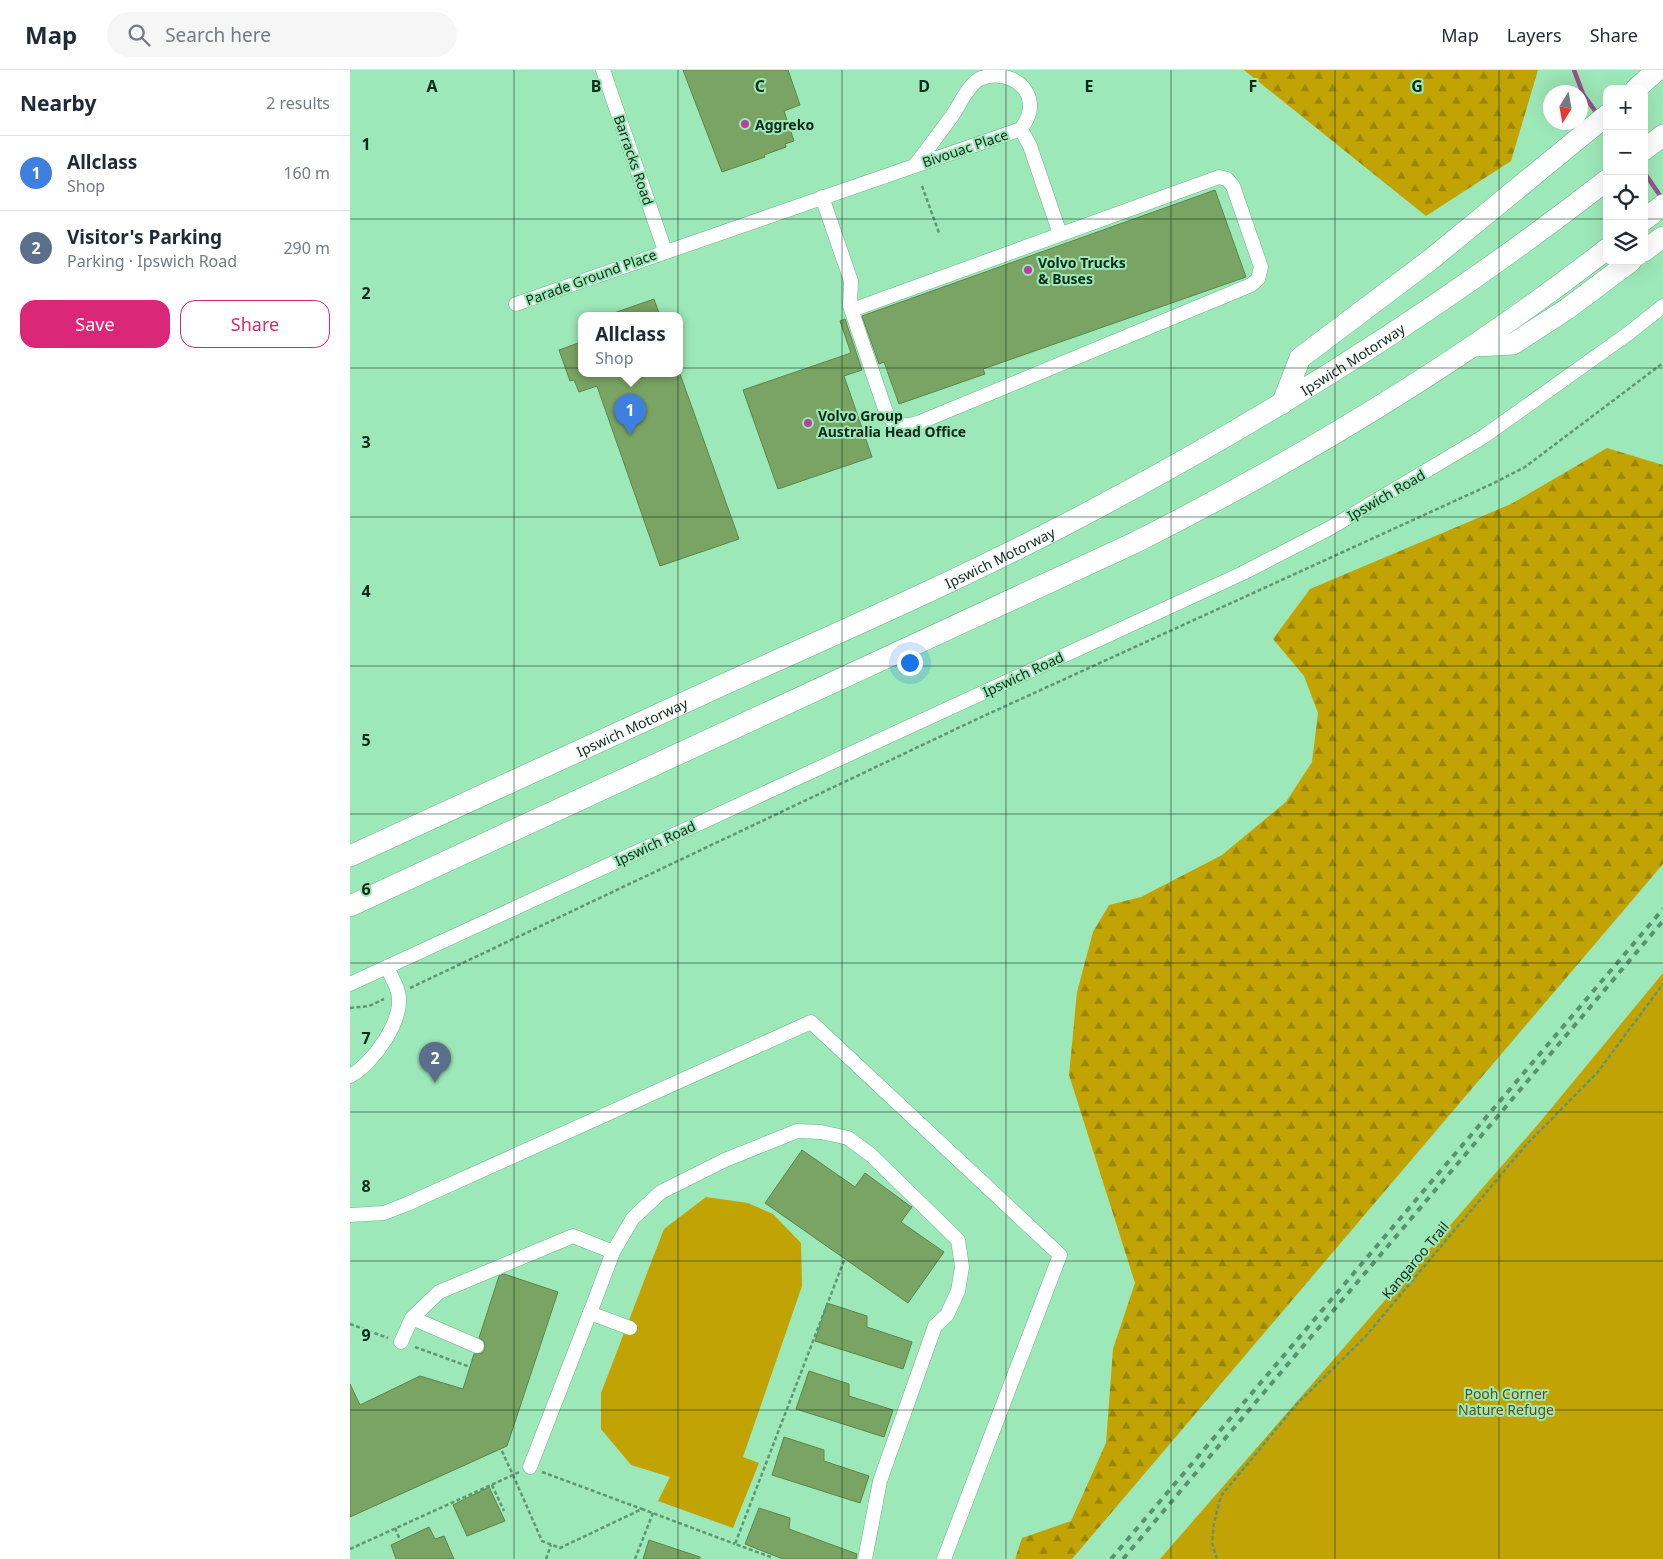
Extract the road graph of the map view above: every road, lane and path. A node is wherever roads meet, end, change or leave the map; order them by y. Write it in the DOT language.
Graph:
graph roads {
  1 [pos="603,70"];
  2 [pos="1657,70"];
  3 [pos="1640,85"];
  4 [pos="1603,118"];
  5 [pos="1021,129"];
  6 [pos="916,165"];
  7 [pos="1603,182"];
  8 [pos="922,186"];
  9 [pos="822,197"];
  10 [pos="1663,205"];
  11 [pos="1648,217"];
  12 [pos="939,234"];
  13 [pos="1060,234"];
  14 [pos="665,251"];
  15 [pos="1603,252"];
  16 [pos="1626,265"];
  17 [pos="516,304"];
  18 [pos="1663,306"];
  19 [pos="852,310"];
  20 [pos="1474,346"];
  21 [pos="1663,363"];
  22 [pos="1282,404"];
  23 [pos="350,856"];
  24 [pos="350,906"];
  25 [pos="387,967"];
  26 [pos="350,984"];
  27 [pos="420,984"];
  28 [pos="1663,984"];
  29 [pos="374,1004"];
  30 [pos="350,1008"];
  31 [pos="350,1076"];
  32 [pos="350,1216"];
  33 [pos="613,1252"];
  34 [pos="844,1258"];
  35 [pos="591,1310"];
  36 [pos="412,1318"];
  37 [pos="630,1328"];
  38 [pos="401,1342"];
  39 [pos="477,1346"];
  40 [pos="501,1449"];
  41 [pos="530,1467"];
  42 [pos="513,1475"];
  43 [pos="492,1484"];
  44 [pos="642,1508"];
  45 [pos="504,1511"];
  46 [pos="652,1513"];
  47 [pos="396,1528"];
  48 [pos="400,1540"];
  49 [pos="736,1544"];
  50 [pos="551,1545"];
  51 [pos="350,1549"];
  52 [pos="771,1557"];
  53 [pos="546,1559"];
  54 [pos="635,1559"];
  55 [pos="865,1559"];
  56 [pos="944,1559"];
  57 [pos="1217,1559"];
  1 -- 14 [label="street, Barracks Road"];
  2 -- 3 [label="highway"];
  4 -- 22 [label="highway"];
  5 -- 6 [label="street, Bivouac Place"];
  5 -- 6 [label="street, Bivouac Place"];
  5 -- 13 [label="street"];
  6 -- 9 [label="street, Bivouac Place"];
  7 -- 22 [label="highway, Ipswich Motorway"];
  8 -- 12 [label="path"];
  9 -- 14 [label="street, Bivouac Place"];
  9 -- 19 [label="street"];
  10 -- 11 [label="highway"];
  13 -- 19 [label="street"];
  13 -- 19 [label="street"];
  14 -- 17 [label="street, Parade Ground Place"];
  15 -- 20 [label="highway"];
  16 -- 20 [label="highway"];
  18 -- 25 [label="street, Ipswich Road"];
  20 -- 24 [label="highway"];
  21 -- 27 [label="path"];
  22 -- 23 [label="highway, Ipswich Motorway"];
  25 -- 26 [label="street, Ipswich Road"];
  25 -- 31 [label="street"];
  28 -- 57 [label="path, Kangaroo Trail"];
  29 -- 30 [label="path"];
  32 -- 56 [label="street"];
  33 -- 35 [label="street"];
  33 -- 36 [label="street"];
  33 -- 55 [label="street"];
  34 -- 49 [label="path"];
  35 -- 37 [label="street"];
  35 -- 41 [label="street"];
  36 -- 38 [label="street"];
  36 -- 39 [label="street"];
  40 -- 42 [label="path"];
  41 -- 42 [label="path"];
  41 -- 44 [label="path"];
  42 -- 43 [label="path"];
  42 -- 50 [label="path"];
  43 -- 45 [label="path"];
  43 -- 47 [label="path"];
  44 -- 46 [label="path"];
  44 -- 50 [label="path"];
  46 -- 49 [label="path"];
  46 -- 54 [label="path"];
  47 -- 48 [label="path"];
  47 -- 51 [label="path"];
  49 -- 52 [label="path"];
  50 -- 53 [label="path"];
}
